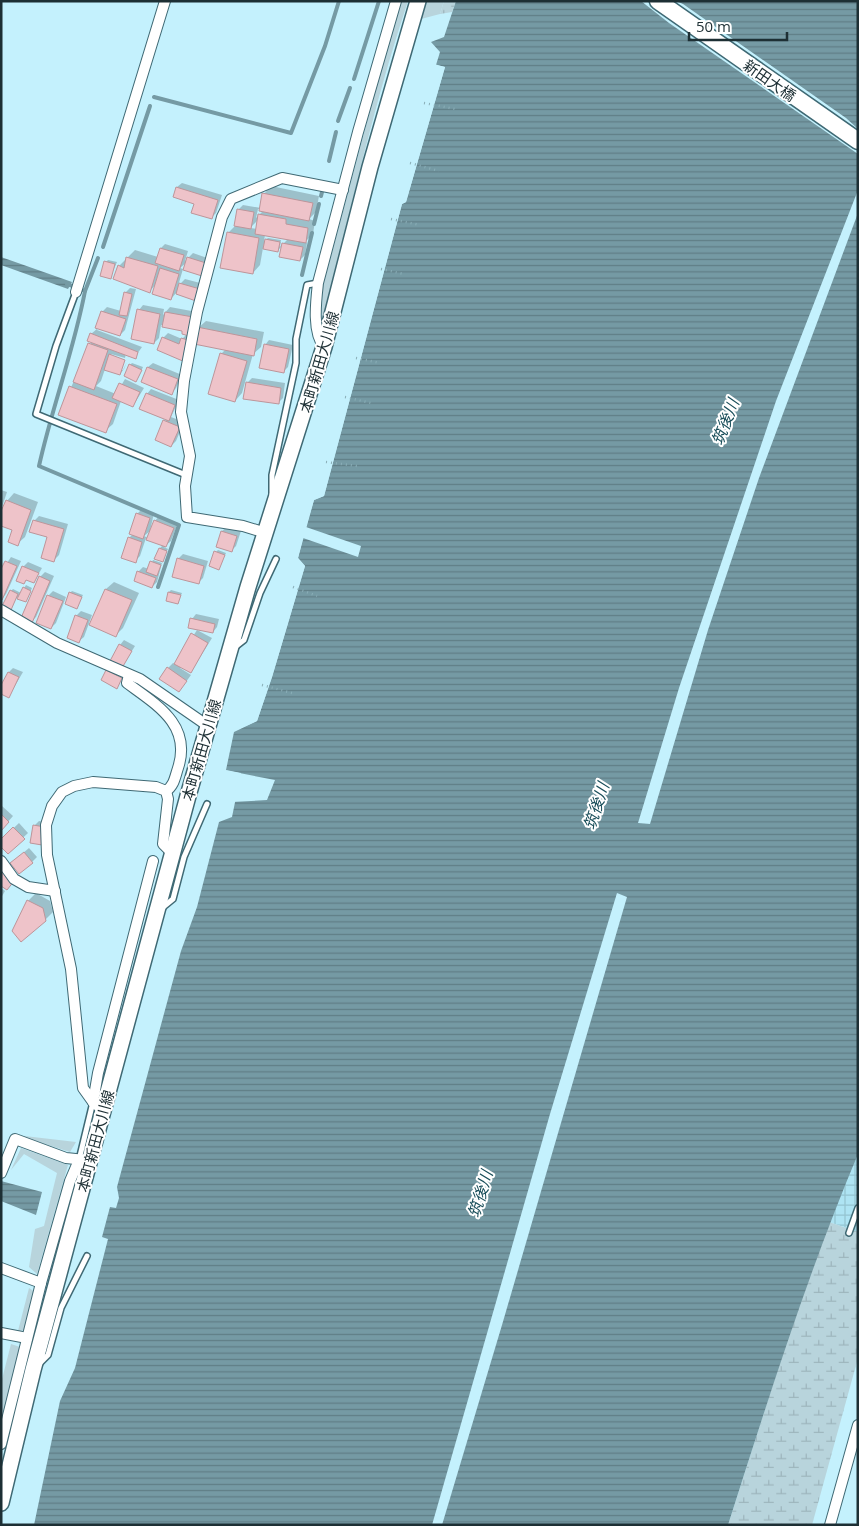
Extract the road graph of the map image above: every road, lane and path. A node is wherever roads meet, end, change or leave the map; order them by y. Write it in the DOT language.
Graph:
graph roads {
  1 [pos="165,1"];
  2 [pos="396,1"];
  3 [pos="418,1"];
  4 [pos="658,1"];
  5 [pos="424,103"];
  6 [pos="455,109"];
  7 [pos="858,141"];
  8 [pos="410,163"];
  9 [pos="439,171"];
  10 [pos="342,190"];
  11 [pos="391,220"];
  12 [pos="420,224"];
  13 [pos="381,270"];
  14 [pos="404,274"];
  15 [pos="318,283"];
  16 [pos="76,292"];
  17 [pos="324,347"];
  18 [pos="356,358"];
  19 [pos="380,363"];
  20 [pos="345,397"];
  21 [pos="370,402"];
  22 [pos="326,462"];
  23 [pos="357,466"];
  24 [pos="187,475"];
  25 [pos="277,498"];
  26 [pos="266,533"];
  27 [pos="276,559"];
  28 [pos="293,587"];
  29 [pos="317,596"];
  30 [pos="1,610"];
  31 [pos="229,653"];
  32 [pos="129,675"];
  33 [pos="262,685"];
  34 [pos="292,693"];
  35 [pos="208,726"];
  36 [pos="166,791"];
  37 [pos="207,804"];
  38 [pos="172,853"];
  39 [pos="153,861"];
  40 [pos="1,862"];
  41 [pos="55,891"];
  42 [pos="158,912"];
  43 [pos="98,1106"];
  44 [pos="84,1160"];
  45 [pos="1,1173"];
  46 [pos="858,1208"];
  47 [pos="849,1233"];
  48 [pos="88,1256"];
  49 [pos="1,1268"];
  50 [pos="41,1283"];
  51 [pos="1,1333"];
  52 [pos="27,1338"];
  53 [pos="33,1370"];
  54 [pos="858,1425"];
  55 [pos="11,1433"];
  56 [pos="1,1444"];
  57 [pos="1,1503"];
  58 [pos="830,1525"];
  1 -- 16 [label="street"];
  2 -- 10 [label="street"];
  3 -- 17 [label="main road, 本町新田大川線"];
  4 -- 7 [label="main road, 新田大橋"];
  5 -- 6 [label="path"];
  8 -- 9 [label="path"];
  10 -- 15 [label="street"];
  10 -- 24 [label="street"];
  11 -- 12 [label="path"];
  13 -- 14 [label="path"];
  15 -- 17 [label="street"];
  15 -- 25 [label="lane"];
  16 -- 24 [label="lane"];
  17 -- 25 [label="main road, 本町新田大川線"];
  18 -- 19 [label="path"];
  20 -- 21 [label="path"];
  22 -- 23 [label="path"];
  24 -- 26 [label="street"];
  25 -- 26 [label="main road, 本町新田大川線"];
  26 -- 31 [label="main road, 本町新田大川線"];
  27 -- 31 [label="lane"];
  28 -- 29 [label="path"];
  30 -- 32 [label="street"];
  31 -- 35 [label="main road, 本町新田大川線"];
  32 -- 35 [label="street"];
  32 -- 36 [label="street"];
  33 -- 34 [label="path"];
  35 -- 38 [label="main road, 本町新田大川線"];
  36 -- 38 [label="street"];
  36 -- 41 [label="street"];
  37 -- 42 [label="lane"];
  38 -- 42 [label="main road, 本町新田大川線"];
  39 -- 43 [label="street"];
  40 -- 41 [label="street"];
  41 -- 43 [label="street"];
  42 -- 43 [label="main road, 本町新田大川線"];
  43 -- 44 [label="main road, 本町新田大川線"];
  44 -- 45 [label="street"];
  44 -- 50 [label="street"];
  44 -- 53 [label="main road, 本町新田大川線"];
  46 -- 47 [label="lane"];
  48 -- 53 [label="lane"];
  49 -- 50 [label="street"];
  50 -- 52 [label="street"];
  51 -- 52 [label="street"];
  52 -- 55 [label="street"];
  53 -- 55 [label="main road, 本町新田大川線"];
  54 -- 58 [label="street"];
  55 -- 56 [label="street"];
  55 -- 57 [label="main road, 本町新田大川線"];
}
